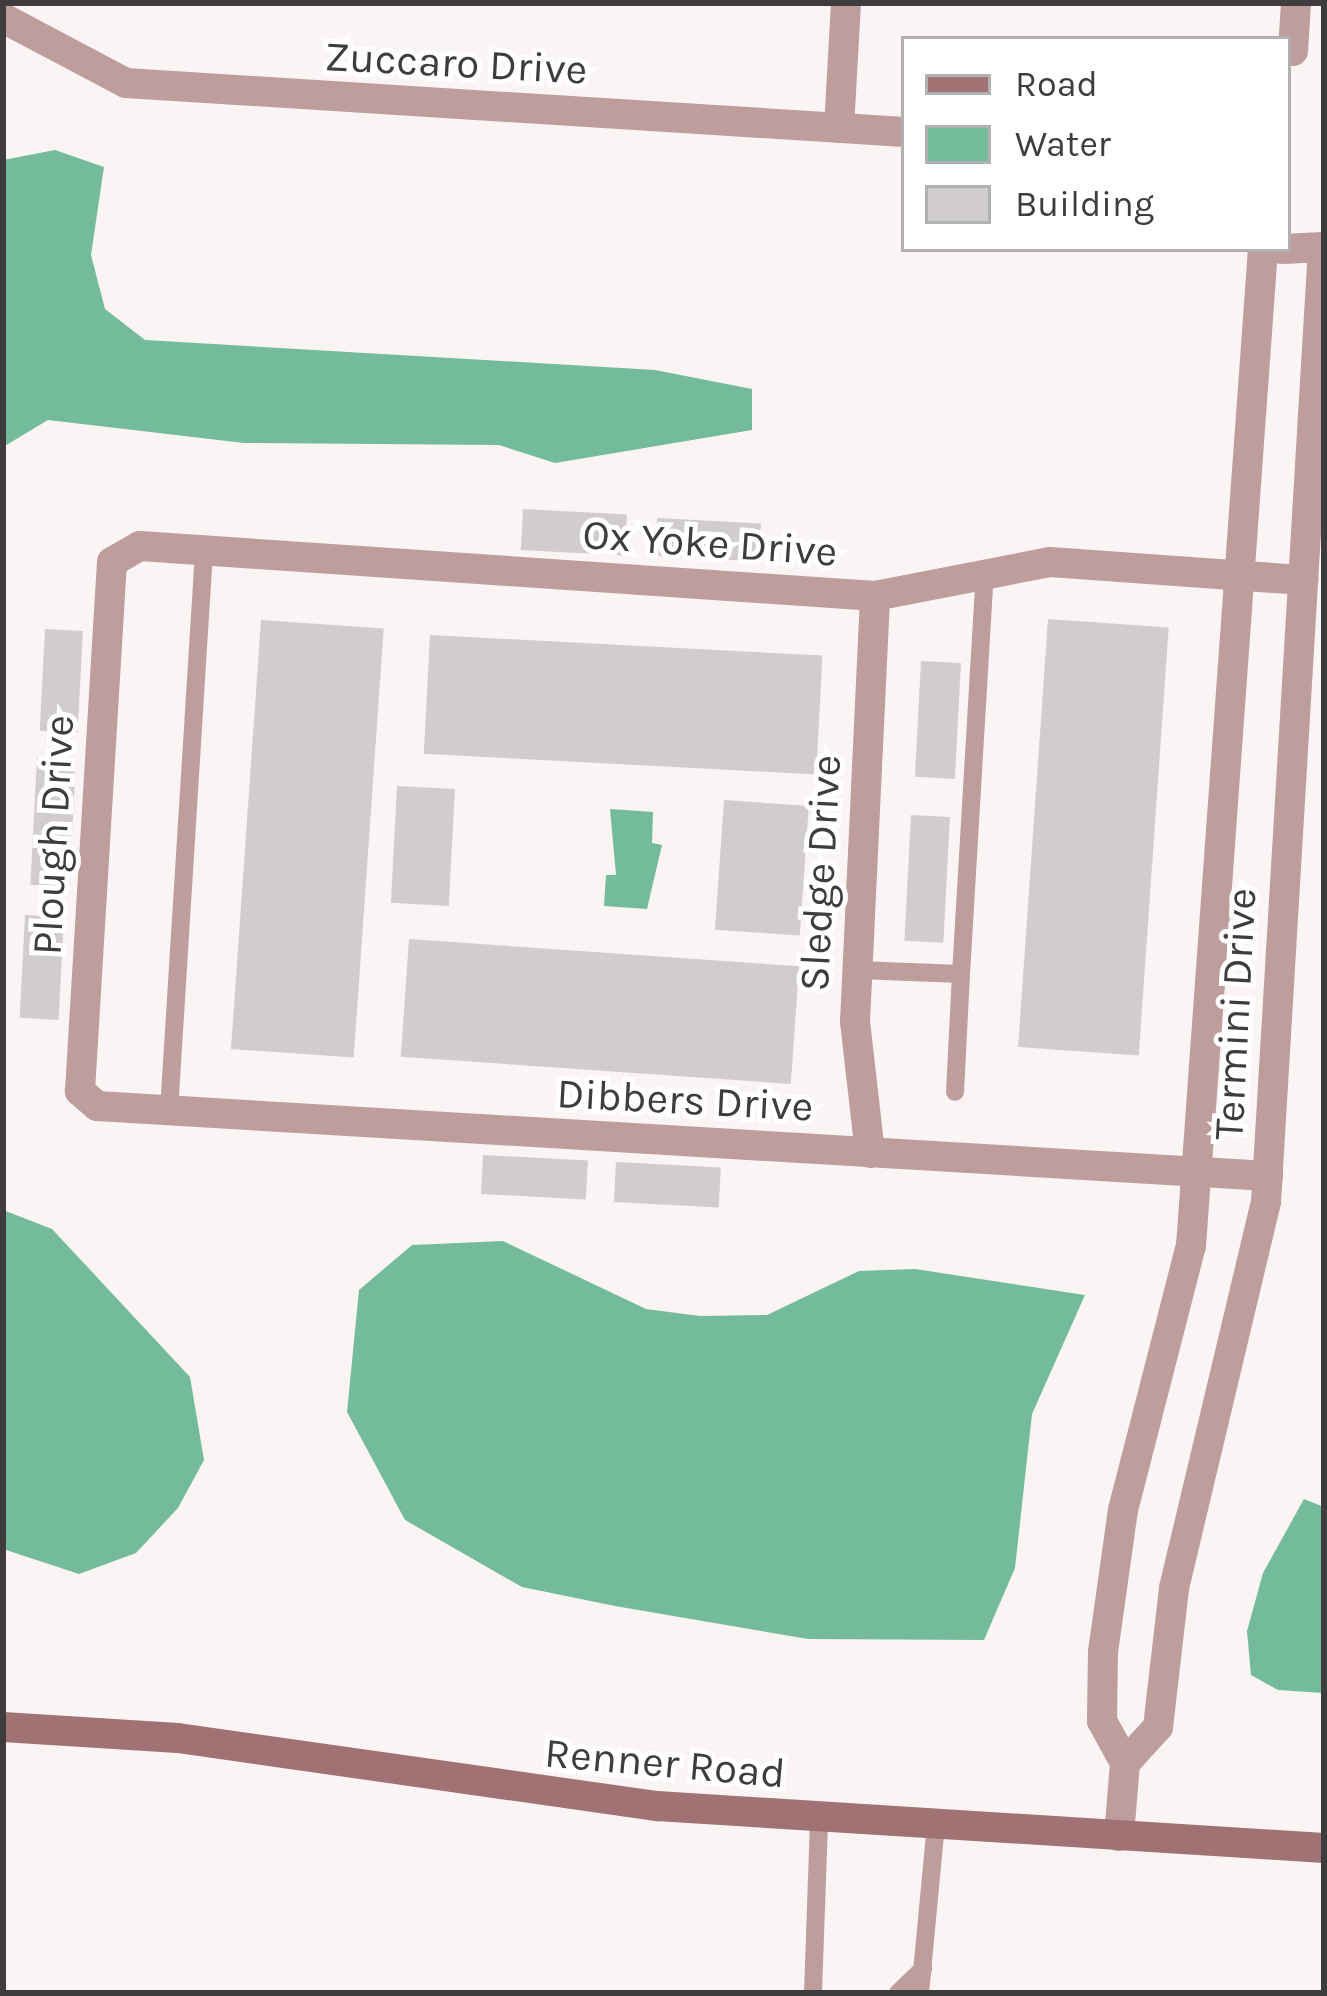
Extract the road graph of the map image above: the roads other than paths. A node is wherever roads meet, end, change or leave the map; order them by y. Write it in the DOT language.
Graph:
graph roads {
  1 [pos="845,3"];
  2 [pos="1296,3"];
  3 [pos="7,30"];
  4 [pos="1302,52"];
  5 [pos="839,128"];
  6 [pos="901,132"];
  7 [pos="1323,247"];
  8 [pos="1291,249"];
  9 [pos="1263,252"];
  10 [pos="204,551"];
  11 [pos="112,562"];
  12 [pos="985,572"];
  13 [pos="1240,576"];
  14 [pos="1303,580"];
  15 [pos="875,596"];
  16 [pos="858,970"];
  17 [pos="961,974"];
  18 [pos="956,1092"];
  19 [pos="97,1106"];
  20 [pos="169,1111"];
  21 [pos="870,1153"];
  22 [pos="1196,1173"];
  23 [pos="1268,1176"];
  24 [pos="3,1727"];
  25 [pos="1125,1763"];
  26 [pos="819,1818"];
  27 [pos="936,1825"];
  28 [pos="1119,1836"];
  29 [pos="1324,1848"];
  30 [pos="923,1970"];
  31 [pos="813,1993"];
  32 [pos="898,1993"];
  33 [pos="920,1993"];
  1 -- 5 [label="street"];
  2 -- 4 [label="street"];
  3 -- 5 [label="street, Zuccaro Drive"];
  5 -- 6 [label="street, Zuccaro Drive"];
  7 -- 8 [label="street, Termini Drive"];
  7 -- 14 [label="street, Termini Drive"];
  9 -- 13 [label="street, Termini Drive"];
  10 -- 11 [label="street, Ox Yoke Drive"];
  10 -- 15 [label="street, Ox Yoke Drive"];
  10 -- 20 [label="lane"];
  11 -- 19 [label="street, Plough Drive"];
  12 -- 13 [label="street, Ox Yoke Drive"];
  12 -- 15 [label="street, Ox Yoke Drive"];
  12 -- 17 [label="lane"];
  13 -- 14 [label="street, Ox Yoke Drive"];
  13 -- 22 [label="street, Termini Drive"];
  14 -- 23 [label="street, Termini Drive"];
  15 -- 16 [label="street, Sledge Drive"];
  16 -- 17 [label="lane"];
  16 -- 21 [label="street, Sledge Drive"];
  17 -- 18 [label="lane"];
  19 -- 20 [label="street, Dibbers Drive"];
  20 -- 21 [label="street, Dibbers Drive"];
  21 -- 22 [label="street, Dibbers Drive"];
  22 -- 23 [label="street, Dibbers Drive"];
  22 -- 25 [label="street, Termini Drive"];
  23 -- 25 [label="street, Termini Drive"];
  24 -- 26 [label="main road, Renner Road"];
  25 -- 28 [label="street, Termini Drive"];
  26 -- 27 [label="main road, Renner Road"];
  26 -- 31 [label="lane"];
  27 -- 28 [label="main road, Renner Road"];
  27 -- 30 [label="lane"];
  28 -- 29 [label="main road, Renner Road"];
  30 -- 32 [label="lane"];
  30 -- 33 [label="lane"];
}
